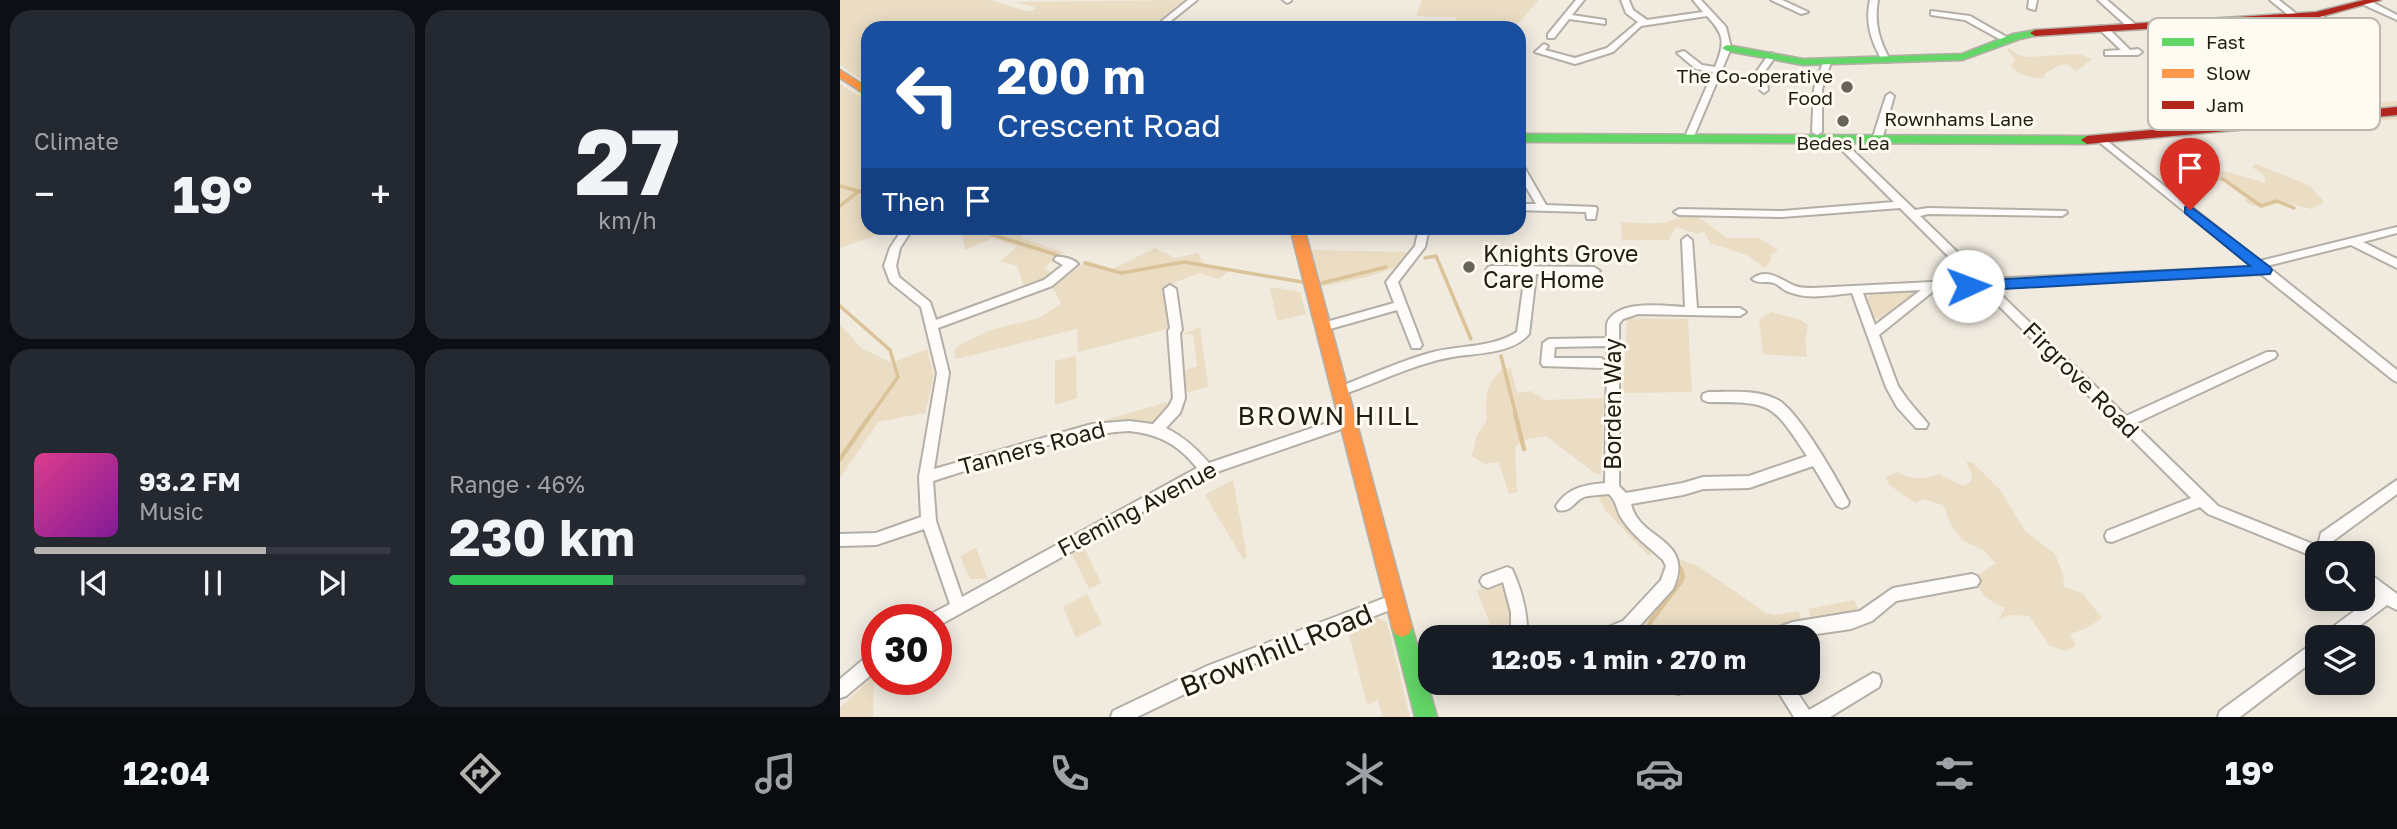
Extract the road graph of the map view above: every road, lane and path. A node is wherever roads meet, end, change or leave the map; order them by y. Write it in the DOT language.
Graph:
graph roads {
  1 [pos="1193,0"];
  2 [pos="1580,0"];
  3 [pos="1625,0"];
  4 [pos="1698,0"];
  5 [pos="1775,0"];
  6 [pos="1874,0"];
  7 [pos="2102,0"];
  8 [pos="2274,0"];
  9 [pos="2371,1"];
  10 [pos="1804,12"];
  11 [pos="1709,13"];
  12 [pos="1934,13"];
  13 [pos="1567,16"];
  14 [pos="2295,16"];
  15 [pos="2316,16"];
  16 [pos="2266,18"];
  17 [pos="2319,18"];
  18 [pos="2397,18"];
  19 [pos="1166,21"];
  20 [pos="1602,22"];
  21 [pos="1644,22"];
  22 [pos="2148,25"];
  23 [pos="2132,26"];
  24 [pos="2103,28"];
  25 [pos="1551,36"];
  26 [pos="2006,39"];
  27 [pos="1727,48"];
  28 [pos="1539,52"];
  29 [pos="1681,53"];
  30 [pos="2108,53"];
  31 [pos="1772,56"];
  32 [pos="1893,60"];
  33 [pos="1575,61"];
  34 [pos="1827,62"];
  35 [pos="1718,70"];
  36 [pos="1568,72"];
  37 [pos="840,73"];
  38 [pos="861,88"];
  39 [pos="1764,90"];
  40 [pos="1890,96"];
  41 [pos="2197,130"];
  42 [pos="1816,132"];
  43 [pos="1526,138"];
  44 [pos="1689,139"];
  45 [pos="2102,139"];
  46 [pos="1837,140"];
  47 [pos="1877,140"];
  48 [pos="1526,179"];
  49 [pos="1903,204"];
  50 [pos="1526,207"];
  51 [pos="1543,208"];
  52 [pos="1679,212"];
  53 [pos="2062,212"];
  54 [pos="1913,214"];
  55 [pos="1591,217"];
  56 [pos="2397,230"];
  57 [pos="903,235"];
  58 [pos="1299,235"];
  59 [pos="1423,235"];
  60 [pos="1687,240"];
  61 [pos="2354,242"];
  62 [pos="1060,260"];
  63 [pos="2397,264"];
  64 [pos="2261,268"];
  65 [pos="1492,270"];
  66 [pos="1531,271"];
  67 [pos="1594,271"];
  68 [pos="1758,279"];
  69 [pos="1985,285"];
  70 [pos="1932,287"];
  71 [pos="1170,289"];
  72 [pos="1856,289"];
  73 [pos="1401,305"];
  74 [pos="1691,312"];
  75 [pos="1740,312"];
  76 [pos="933,325"];
  77 [pos="1323,327"];
  78 [pos="1872,333"];
  79 [pos="1516,340"];
  80 [pos="1613,342"];
  81 [pos="1532,343"];
  82 [pos="1416,345"];
  83 [pos="2271,355"];
  84 [pos="1601,363"];
  85 [pos="2397,377"];
  86 [pos="1340,391"];
  87 [pos="1708,397"];
  88 [pos="1348,421"];
  89 [pos="2124,423"];
  90 [pos="1921,424"];
  91 [pos="1157,429"];
  92 [pos="1816,459"];
  93 [pos="1206,470"];
  94 [pos="926,477"];
  95 [pos="2397,486"];
  96 [pos="1617,493"];
  97 [pos="2201,500"];
  98 [pos="1842,502"];
  99 [pos="1563,506"];
  100 [pos="929,521"];
  101 [pos="2112,536"];
  102 [pos="840,540"];
  103 [pos="2325,541"];
  104 [pos="2305,547"];
  105 [pos="1488,580"];
  106 [pos="1972,580"];
  107 [pos="2375,585"];
  108 [pos="2392,599"];
  109 [pos="1395,601"];
  110 [pos="958,606"];
  111 [pos="952,610"];
  112 [pos="1520,625"];
  113 [pos="1637,625"];
  114 [pos="1817,625"];
  115 [pos="2351,625"];
  116 [pos="2305,658"];
  117 [pos="1418,664"];
  118 [pos="861,672"];
  119 [pos="1873,681"];
  120 [pos="840,690"];
  121 [pos="1424,695"];
  122 [pos="1789,695"];
  123 [pos="2236,714"];
  124 [pos="1119,717"];
  125 [pos="1426,717"];
  126 [pos="1804,717"];
  127 [pos="1814,717"];
  1 -- 19 [label="street"];
  2 -- 13 [label="street"];
  3 -- 21 [label="street"];
  4 -- 11 [label="street"];
  5 -- 10 [label="street"];
  6 -- 32 [label="street"];
  7 -- 23 [label="street"];
  8 -- 14 [label="street"];
  9 -- 15 [label="street"];
  9 -- 18 [label="street"];
  11 -- 21 [label="street"];
  11 -- 27 [label="street"];
  12 -- 26 [label="street"];
  13 -- 20 [label="street"];
  13 -- 25 [label="street"];
  14 -- 15 [label="street"];
  14 -- 16 [label="street"];
  15 -- 17 [label="street"];
  21 -- 33 [label="street"];
  22 -- 23 [label="street"];
  23 -- 24 [label="street"];
  24 -- 26 [label="street"];
  24 -- 30 [label="street"];
  26 -- 32 [label="street"];
  27 -- 31 [label="street"];
  27 -- 35 [label="street"];
  28 -- 33 [label="street"];
  29 -- 35 [label="street"];
  31 -- 34 [label="street"];
  31 -- 39 [label="street"];
  32 -- 34 [label="street"];
  33 -- 36 [label="street"];
  34 -- 42 [label="street"];
  35 -- 44 [label="street"];
  37 -- 38 [label="street"];
  40 -- 47 [label="street"];
  41 -- 45 [label="street, Rownhams Lane"];
  43 -- 44 [label="street, Rownhams Lane"];
  44 -- 46 [label="street, Rownhams Lane"];
  45 -- 47 [label="street, Rownhams Lane"];
  45 -- 64 [label="street"];
  46 -- 47 [label="street, Rownhams Lane"];
  46 -- 49 [label="street, Firgrove Road"];
  48 -- 51 [label="street"];
  49 -- 52 [label="street"];
  49 -- 54 [label="street, Firgrove Road"];
  50 -- 51 [label="street"];
  51 -- 55 [label="street"];
  53 -- 54 [label="street"];
  54 -- 69 [label="street, Firgrove Road"];
  56 -- 61 [label="street"];
  57 -- 76 [label="street"];
  58 -- 77 [label="street"];
  59 -- 73 [label="street"];
  60 -- 74 [label="street"];
  61 -- 63 [label="street"];
  61 -- 64 [label="street"];
  62 -- 76 [label="street"];
  64 -- 69 [label="street"];
  64 -- 85 [label="street"];
  65 -- 66 [label="street"];
  66 -- 67 [label="street"];
  66 -- 79 [label="street"];
  68 -- 72 [label="street"];
  69 -- 70 [label="street"];
  69 -- 89 [label="street, Firgrove Road"];
  70 -- 72 [label="street"];
  70 -- 78 [label="street"];
  71 -- 91 [label="street"];
  72 -- 78 [label="street"];
  73 -- 77 [label="street"];
  73 -- 82 [label="street"];
  74 -- 75 [label="street, Borden Way"];
  74 -- 80 [label="street, Borden Way"];
  76 -- 94 [label="street"];
  77 -- 86 [label="street"];
  78 -- 90 [label="street"];
  79 -- 81 [label="street"];
  79 -- 86 [label="street"];
  80 -- 84 [label="street"];
  80 -- 96 [label="street, Borden Way"];
  83 -- 89 [label="street"];
  86 -- 88 [label="street"];
  87 -- 92 [label="street"];
  88 -- 93 [label="street, Fleming Avenue"];
  88 -- 109 [label="street"];
  89 -- 97 [label="street, Firgrove Road"];
  91 -- 93 [label="street, Tanners Road"];
  91 -- 94 [label="street, Tanners Road"];
  92 -- 96 [label="street"];
  92 -- 98 [label="street"];
  93 -- 110 [label="street, Fleming Avenue"];
  94 -- 100 [label="street"];
  95 -- 103 [label="street"];
  96 -- 99 [label="street"];
  96 -- 113 [label="street, Borden Way"];
  97 -- 101 [label="street"];
  97 -- 104 [label="street, Firgrove Road"];
  100 -- 102 [label="street"];
  100 -- 110 [label="street"];
  105 -- 112 [label="street"];
  106 -- 114 [label="street"];
  107 -- 108 [label="street"];
  108 -- 115 [label="street"];
  109 -- 117 [label="street"];
  109 -- 124 [label="street, Brownhill Road"];
  110 -- 111 [label="street, Fleming Avenue"];
  116 -- 123 [label="street"];
  118 -- 120 [label="street"];
  119 -- 127 [label="street"];
  121 -- 125 [label="street"];
  122 -- 126 [label="street"];
}
